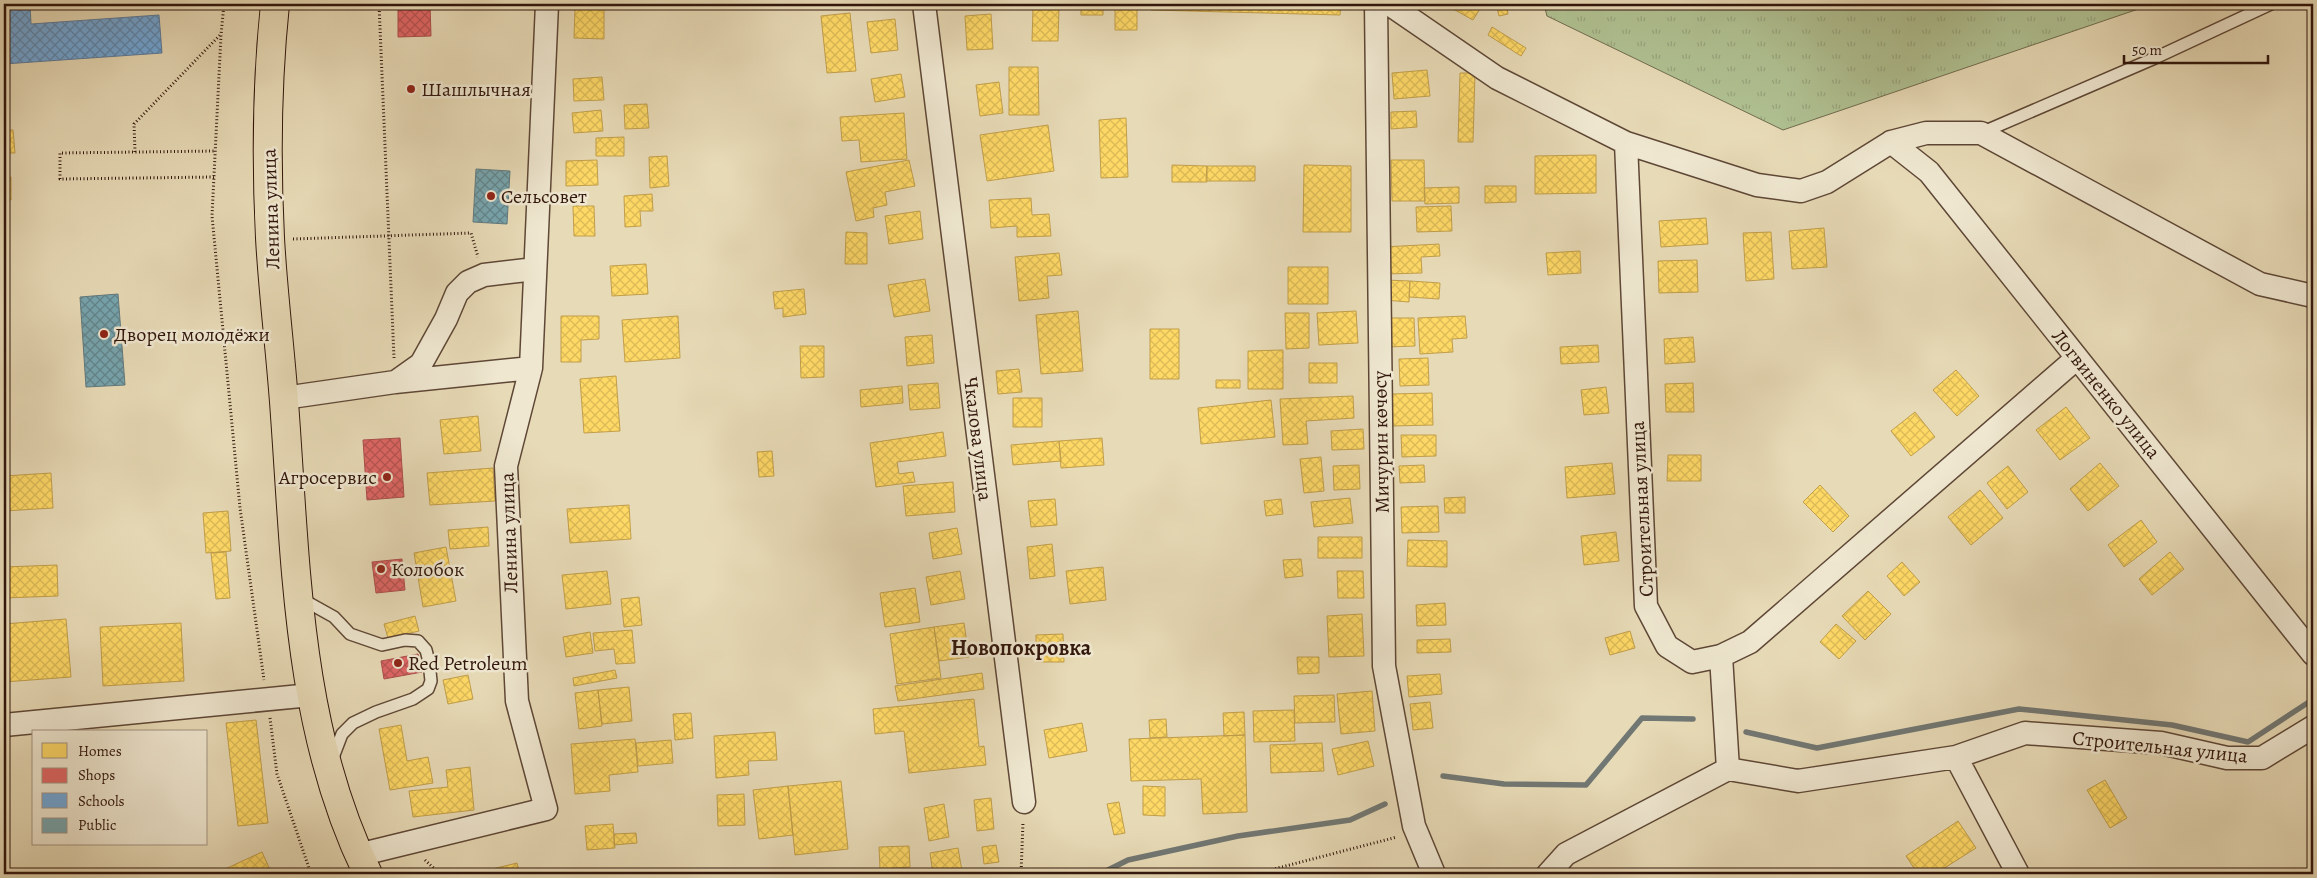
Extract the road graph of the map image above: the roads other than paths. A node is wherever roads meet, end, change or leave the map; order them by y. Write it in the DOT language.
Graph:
graph roads {
  1 [pos="275,4"];
  2 [pos="547,4"];
  3 [pos="924,4"];
  4 [pos="1376,4"];
  5 [pos="1389,4"];
  6 [pos="2271,4"];
  7 [pos="1981,133"];
  8 [pos="1891,142"];
  9 [pos="1626,143"];
  10 [pos="535,269"];
  11 [pos="2313,296"];
  12 [pos="2077,358"];
  13 [pos="531,368"];
  14 [pos="395,382"];
  15 [pos="284,398"];
  16 [pos="298,597"];
  17 [pos="2313,654"];
  18 [pos="1721,656"];
  19 [pos="311,695"];
  20 [pos="4,725"];
  21 [pos="2313,727"];
  22 [pos="1956,757"];
  23 [pos="1728,769"];
  24 [pos="327,771"];
  25 [pos="1024,802"];
  26 [pos="363,864"];
  27 [pos="1434,874"];
  28 [pos="1548,874"];
  29 [pos="2018,874"];
  1 -- 15 [label="main road, Ленина улица"];
  2 -- 10 [label="street, Ленина улица"];
  3 -- 25 [label="street, Чкалова улица"];
  4 -- 27 [label="street, Мичурин көчөсү"];
  5 -- 9 [label="street"];
  6 -- 7 [label="lane"];
  7 -- 8 [label="street"];
  7 -- 11 [label="street"];
  8 -- 9 [label="street"];
  8 -- 12 [label="street, Логвиненко улица"];
  9 -- 18 [label="street, Строительная улица"];
  10 -- 13 [label="street, Ленина улица"];
  10 -- 14 [label="street"];
  12 -- 17 [label="street, Логвиненко улица"];
  12 -- 18 [label="street, Строительная улица"];
  13 -- 14 [label="street"];
  13 -- 26 [label="street, Ленина улица"];
  14 -- 15 [label="street"];
  15 -- 16 [label="main road, Ленина улица"];
  16 -- 19 [label="main road, Ленина улица"];
  16 -- 24 [label="lane"];
  18 -- 23 [label="street"];
  19 -- 20 [label="street"];
  19 -- 24 [label="main road, Ленина улица"];
  21 -- 22 [label="street, Строительная улица"];
  22 -- 23 [label="street, Строительная улица"];
  22 -- 29 [label="street"];
  23 -- 28 [label="street"];
  24 -- 26 [label="main road, Ленина улица"];
}
